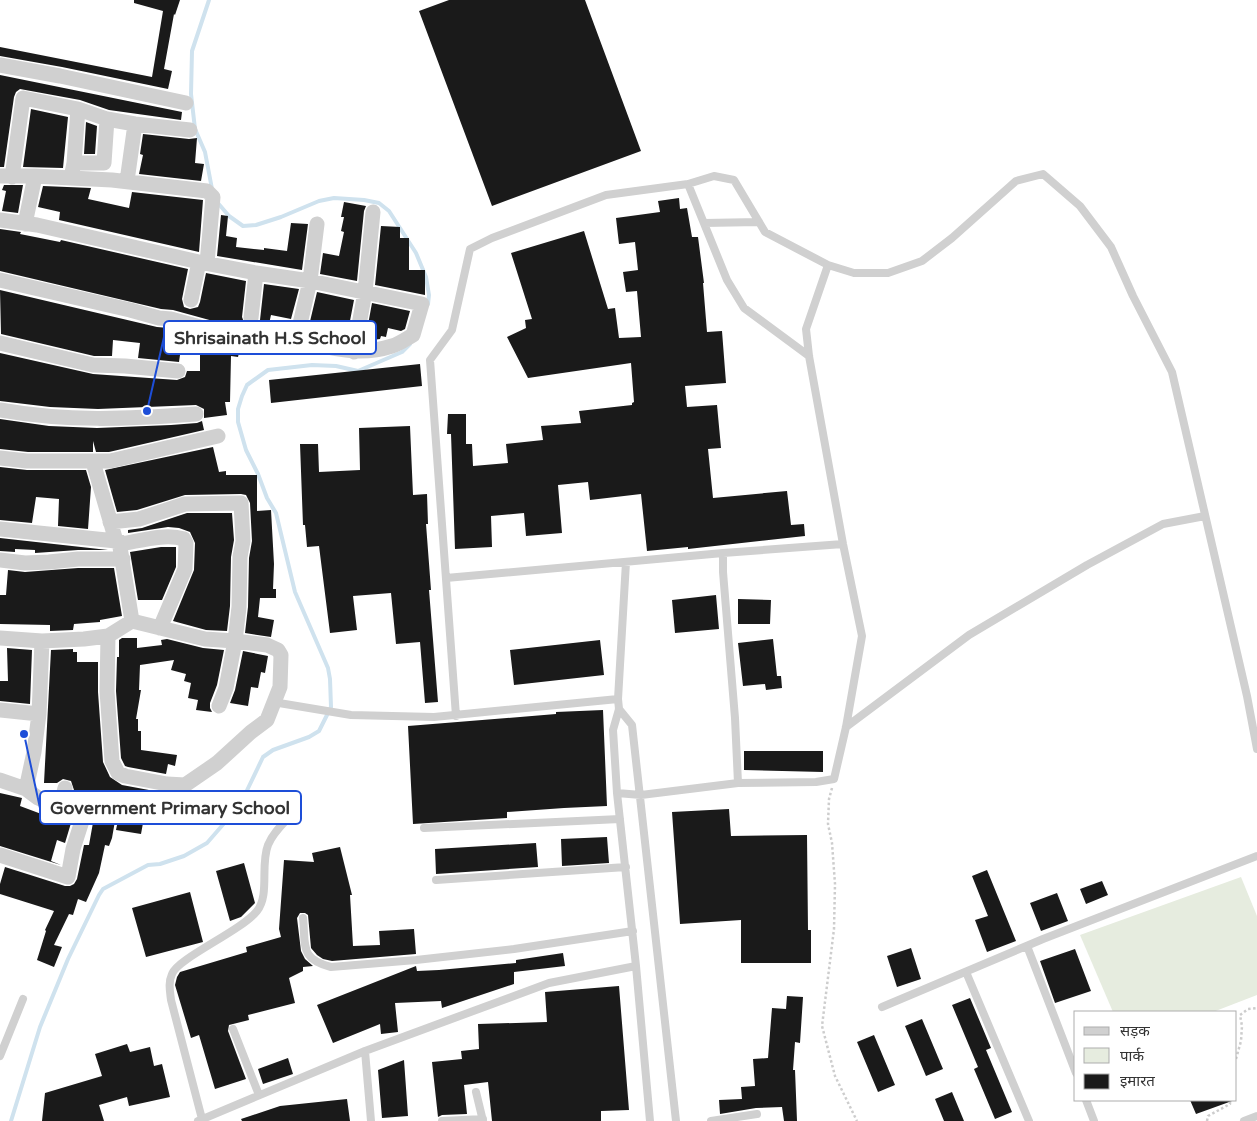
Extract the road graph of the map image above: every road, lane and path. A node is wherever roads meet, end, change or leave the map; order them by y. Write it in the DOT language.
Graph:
graph roads {
  1 [pos="0,65"];
  2 [pos="186,103"];
  3 [pos="78,109"];
  4 [pos="107,119"];
  5 [pos="135,124"];
  6 [pos="190,130"];
  7 [pos="74,163"];
  8 [pos="6,176"];
  9 [pos="35,176"];
  10 [pos="71,178"];
  11 [pos="127,181"];
  12 [pos="688,184"];
  13 [pos="373,212"];
  14 [pos="0,220"];
  15 [pos="759,222"];
  16 [pos="704,223"];
  17 [pos="25,224"];
  18 [pos="317,224"];
  19 [pos="203,263"];
  20 [pos="828,265"];
  21 [pos="256,273"];
  22 [pos="0,280"];
  23 [pos="310,281"];
  24 [pos="364,292"];
  25 [pos="191,300"];
  26 [pos="251,318"];
  27 [pos="222,333"];
  28 [pos="0,343"];
  29 [pos="354,352"];
  30 [pos="808,356"];
  31 [pos="178,371"];
  32 [pos="0,410"];
  33 [pos="196,414"];
  34 [pos="218,436"];
  35 [pos="0,458"];
  36 [pos="93,462"];
  37 [pos="1206,516"];
  38 [pos="110,522"];
  39 [pos="0,529"];
  40 [pos="843,544"];
  41 [pos="119,548"];
  42 [pos="723,552"];
  43 [pos="0,560"];
  44 [pos="626,562"];
  45 [pos="446,578"];
  46 [pos="132,621"];
  47 [pos="160,628"];
  48 [pos="108,636"];
  49 [pos="0,638"];
  50 [pos="42,641"];
  51 [pos="235,641"];
  52 [pos="618,699"];
  53 [pos="278,702"];
  54 [pos="219,706"];
  55 [pos="0,710"];
  56 [pos="620,710"];
  57 [pos="39,714"];
  58 [pos="456,716"];
  59 [pos="846,727"];
  60 [pos="1257,749"];
  61 [pos="834,779"];
  62 [pos="0,780"];
  63 [pos="738,783"];
  64 [pos="66,788"];
  65 [pos="26,789"];
  66 [pos="618,793"];
  67 [pos="641,795"];
  68 [pos="60,808"];
  69 [pos="294,812"];
  70 [pos="620,819"];
  71 [pos="424,828"];
  72 [pos="0,855"];
  73 [pos="1257,856"];
  74 [pos="626,867"];
  75 [pos="436,880"];
  76 [pos="303,918"];
  77 [pos="632,932"];
  78 [pos="1027,946"];
  79 [pos="636,966"];
  80 [pos="966,972"];
  81 [pos="23,999"];
  82 [pos="882,1007"];
  83 [pos="1257,1008"];
  84 [pos="233,1029"];
  85 [pos="365,1051"];
  86 [pos="0,1056"];
  87 [pos="1237,1056"];
  88 [pos="1074,1068"];
  89 [pos="476,1092"];
  90 [pos="259,1095"];
  91 [pos="1086,1101"];
  92 [pos="1230,1101"];
  93 [pos="757,1114"];
  94 [pos="1257,1116"];
  95 [pos="200,1120"];
  96 [pos="483,1120"];
  97 [pos="372,1121"];
  98 [pos="442,1121"];
  99 [pos="650,1121"];
  100 [pos="676,1121"];
  101 [pos="711,1121"];
  102 [pos="857,1121"];
  103 [pos="1029,1121"];
  104 [pos="1094,1121"];
  105 [pos="1207,1121"];
  106 [pos="1244,1121"];
  1 -- 2 [label="street"];
  3 -- 4 [label="street"];
  3 -- 7 [label="street"];
  3 -- 8 [label="street"];
  4 -- 5 [label="street"];
  4 -- 7 [label="street"];
  5 -- 6 [label="street"];
  5 -- 11 [label="street"];
  7 -- 10 [label="street"];
  8 -- 9 [label="street"];
  9 -- 10 [label="street"];
  9 -- 17 [label="street"];
  10 -- 11 [label="street"];
  11 -- 19 [label="street"];
  12 -- 15 [label="lane"];
  12 -- 16 [label="lane"];
  12 -- 45 [label="lane"];
  13 -- 24 [label="street"];
  14 -- 17 [label="street"];
  15 -- 16 [label="lane"];
  15 -- 20 [label="lane"];
  16 -- 30 [label="lane"];
  17 -- 19 [label="street"];
  18 -- 23 [label="street"];
  19 -- 21 [label="street"];
  19 -- 25 [label="street"];
  20 -- 30 [label="lane"];
  20 -- 37 [label="lane"];
  21 -- 23 [label="street"];
  21 -- 26 [label="street"];
  22 -- 27 [label="street"];
  23 -- 24 [label="street"];
  23 -- 29 [label="street"];
  24 -- 29 [label="street"];
  24 -- 29 [label="street"];
  28 -- 31 [label="street"];
  30 -- 40 [label="lane"];
  32 -- 33 [label="street"];
  34 -- 36 [label="street"];
  35 -- 36 [label="street"];
  36 -- 38 [label="street"];
  37 -- 59 [label="lane"];
  37 -- 60 [label="lane"];
  38 -- 41 [label="street"];
  38 -- 51 [label="street"];
  39 -- 41 [label="street"];
  40 -- 42 [label="lane"];
  40 -- 59 [label="lane"];
  41 -- 43 [label="street"];
  41 -- 46 [label="street"];
  41 -- 47 [label="street"];
  42 -- 44 [label="lane"];
  42 -- 63 [label="lane"];
  44 -- 45 [label="lane"];
  44 -- 52 [label="lane"];
  45 -- 58 [label="lane"];
  46 -- 47 [label="street"];
  46 -- 48 [label="street"];
  47 -- 51 [label="street"];
  48 -- 50 [label="street"];
  48 -- 53 [label="street"];
  49 -- 50 [label="street"];
  50 -- 57 [label="street"];
  51 -- 53 [label="street"];
  51 -- 54 [label="street"];
  52 -- 56 [label="lane"];
  52 -- 58 [label="lane"];
  53 -- 58 [label="lane"];
  55 -- 57 [label="street"];
  56 -- 66 [label="lane"];
  56 -- 67 [label="lane"];
  57 -- 65 [label="street"];
  59 -- 61 [label="lane"];
  61 -- 63 [label="lane"];
  61 -- 102 [label="path"];
  62 -- 65 [label="street"];
  63 -- 67 [label="lane"];
  64 -- 68 [label="street"];
  65 -- 68 [label="street"];
  66 -- 67 [label="lane"];
  66 -- 70 [label="lane"];
  67 -- 100 [label="lane"];
  68 -- 72 [label="street"];
  69 -- 95 [label="lane"];
  70 -- 71 [label="lane"];
  70 -- 74 [label="lane"];
  73 -- 78 [label="lane"];
  74 -- 75 [label="lane"];
  74 -- 77 [label="lane"];
  76 -- 77 [label="lane"];
  77 -- 79 [label="lane"];
  78 -- 80 [label="lane"];
  78 -- 88 [label="lane"];
  79 -- 85 [label="lane"];
  79 -- 99 [label="lane"];
  80 -- 82 [label="lane"];
  80 -- 103 [label="lane"];
  81 -- 86 [label="lane"];
  83 -- 87 [label="path"];
  84 -- 90 [label="lane"];
  85 -- 90 [label="lane"];
  85 -- 97 [label="lane"];
  89 -- 96 [label="lane"];
  90 -- 95 [label="lane"];
  91 -- 104 [label="lane"];
  92 -- 105 [label="path"];
  93 -- 101 [label="lane"];
  94 -- 106 [label="lane"];
  96 -- 98 [label="lane"];
}
